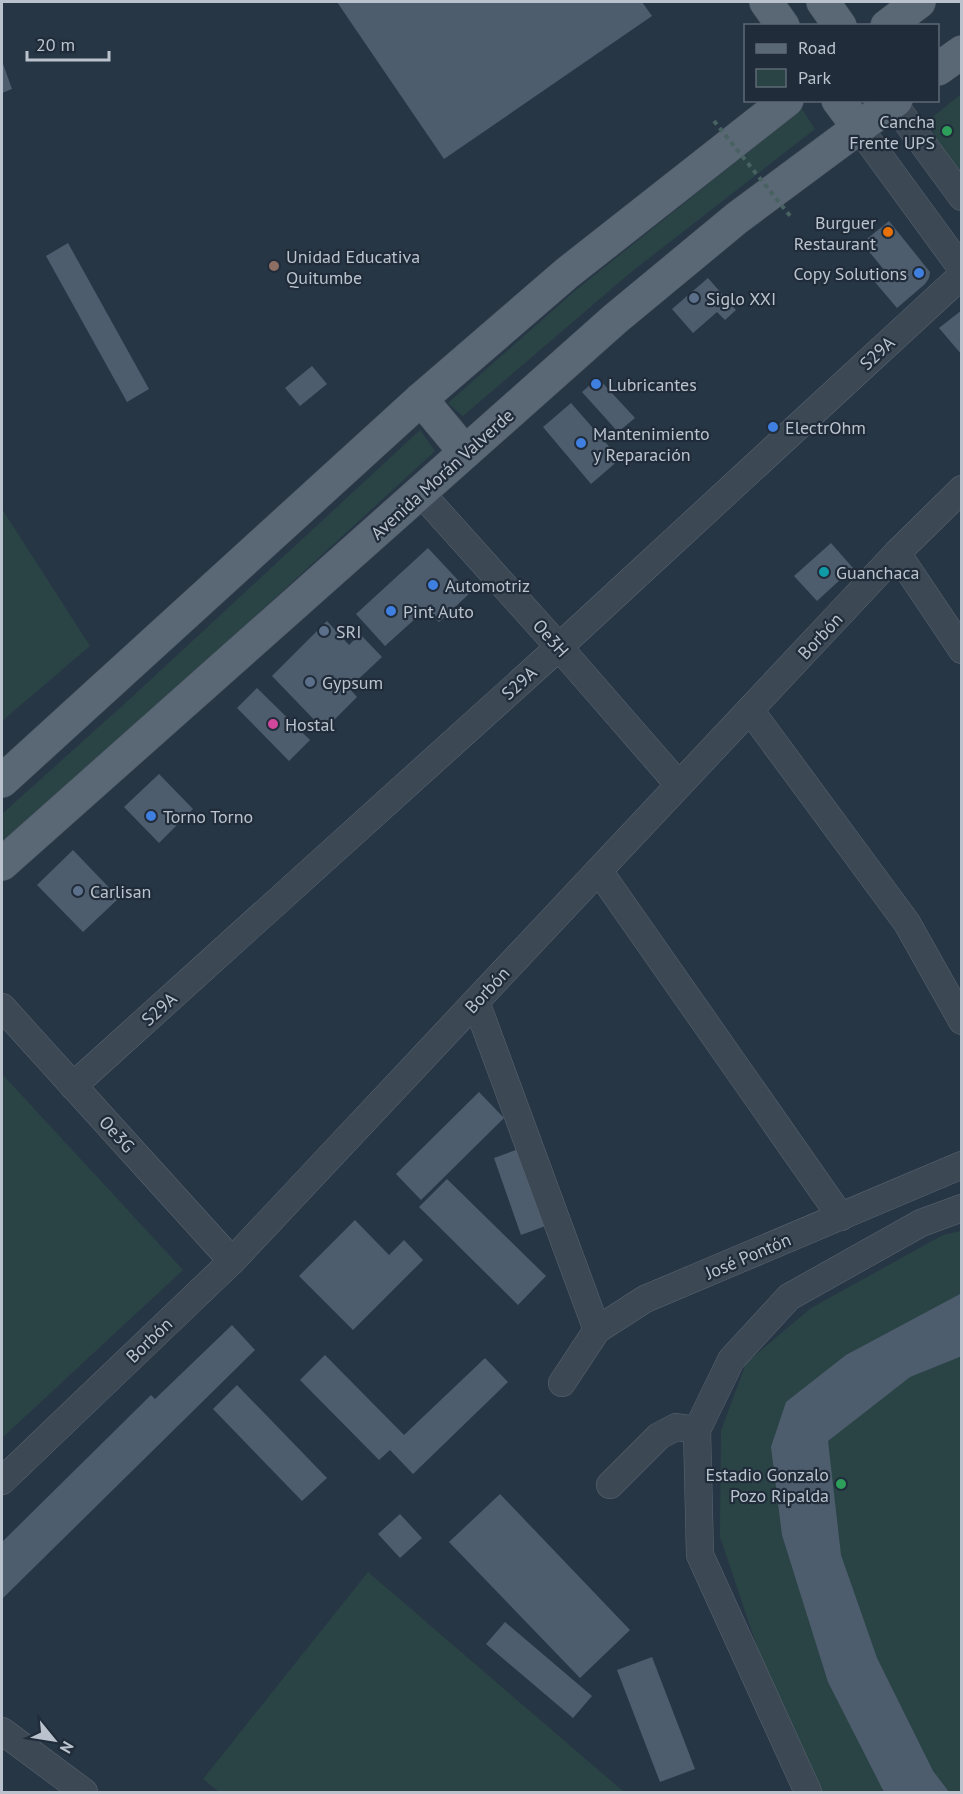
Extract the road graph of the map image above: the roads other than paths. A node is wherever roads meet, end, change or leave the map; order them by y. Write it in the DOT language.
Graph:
graph roads {
  1 [pos="766,2"];
  2 [pos="823,2"];
  3 [pos="919,2"];
  4 [pos="782,24"];
  5 [pos="839,24"];
  6 [pos="890,24"];
  7 [pos="962,52"];
  8 [pos="939,68"];
  9 [pos="785,102"];
  10 [pos="840,102"];
  11 [pos="892,102"];
  12 [pos="894,102"];
  13 [pos="860,128"];
  14 [pos="962,197"];
  15 [pos="962,269"];
  16 [pos="962,275"];
  17 [pos="421,399"];
  18 [pos="465,452"];
  19 [pos="962,489"];
  20 [pos="421,493"];
  21 [pos="897,554"];
  22 [pos="559,647"];
  23 [pos="962,650"];
  24 [pos="750,710"];
  25 [pos="2,781"];
  26 [pos="679,785"];
  27 [pos="2,864"];
  28 [pos="599,871"];
  29 [pos="476,1002"];
  30 [pos="2,1007"];
  31 [pos="962,1022"];
  32 [pos="73,1086"];
  33 [pos="962,1165"];
  34 [pos="962,1208"];
  35 [pos="842,1217"];
  36 [pos="231,1261"];
  37 [pos="597,1330"];
  38 [pos="562,1383"];
  39 [pos="697,1430"];
  40 [pos="2,1481"];
  41 [pos="610,1485"];
  42 [pos="2,1731"];
  43 [pos="84,1792"];
  44 [pos="808,1792"];
  1 -- 4 [label="main road"];
  2 -- 5 [label="main road"];
  3 -- 6 [label="main road"];
  7 -- 8 [label="main road"];
  9 -- 17 [label="main road"];
  10 -- 13 [label="main road"];
  11 -- 13 [label="main road, Avenida Morán Valverde"];
  12 -- 14 [label="street"];
  13 -- 15 [label="street"];
  13 -- 18 [label="main road, Avenida Morán Valverde"];
  16 -- 22 [label="street, S29A"];
  17 -- 18 [label="main road"];
  17 -- 25 [label="main road"];
  18 -- 20 [label="main road, Avenida Morán Valverde"];
  19 -- 21 [label="street, Borbón"];
  20 -- 22 [label="street, Oe3H"];
  20 -- 27 [label="main road, Avenida Morán Valverde"];
  21 -- 23 [label="street"];
  21 -- 24 [label="street, Borbón"];
  22 -- 26 [label="street, Oe3H"];
  22 -- 32 [label="street, S29A"];
  24 -- 26 [label="street, Borbón"];
  24 -- 31 [label="street"];
  26 -- 28 [label="street, Borbón"];
  28 -- 29 [label="street, Borbón"];
  28 -- 35 [label="street"];
  29 -- 36 [label="street, Borbón"];
  29 -- 37 [label="street"];
  30 -- 32 [label="street, Oe3G"];
  32 -- 36 [label="street, Oe3G"];
  33 -- 35 [label="street, José Pontón"];
  34 -- 39 [label="street"];
  35 -- 37 [label="street, José Pontón"];
  36 -- 40 [label="street, Borbón"];
  37 -- 38 [label="street, José Pontón"];
  39 -- 41 [label="street"];
  39 -- 44 [label="street"];
  42 -- 43 [label="street"];
}
